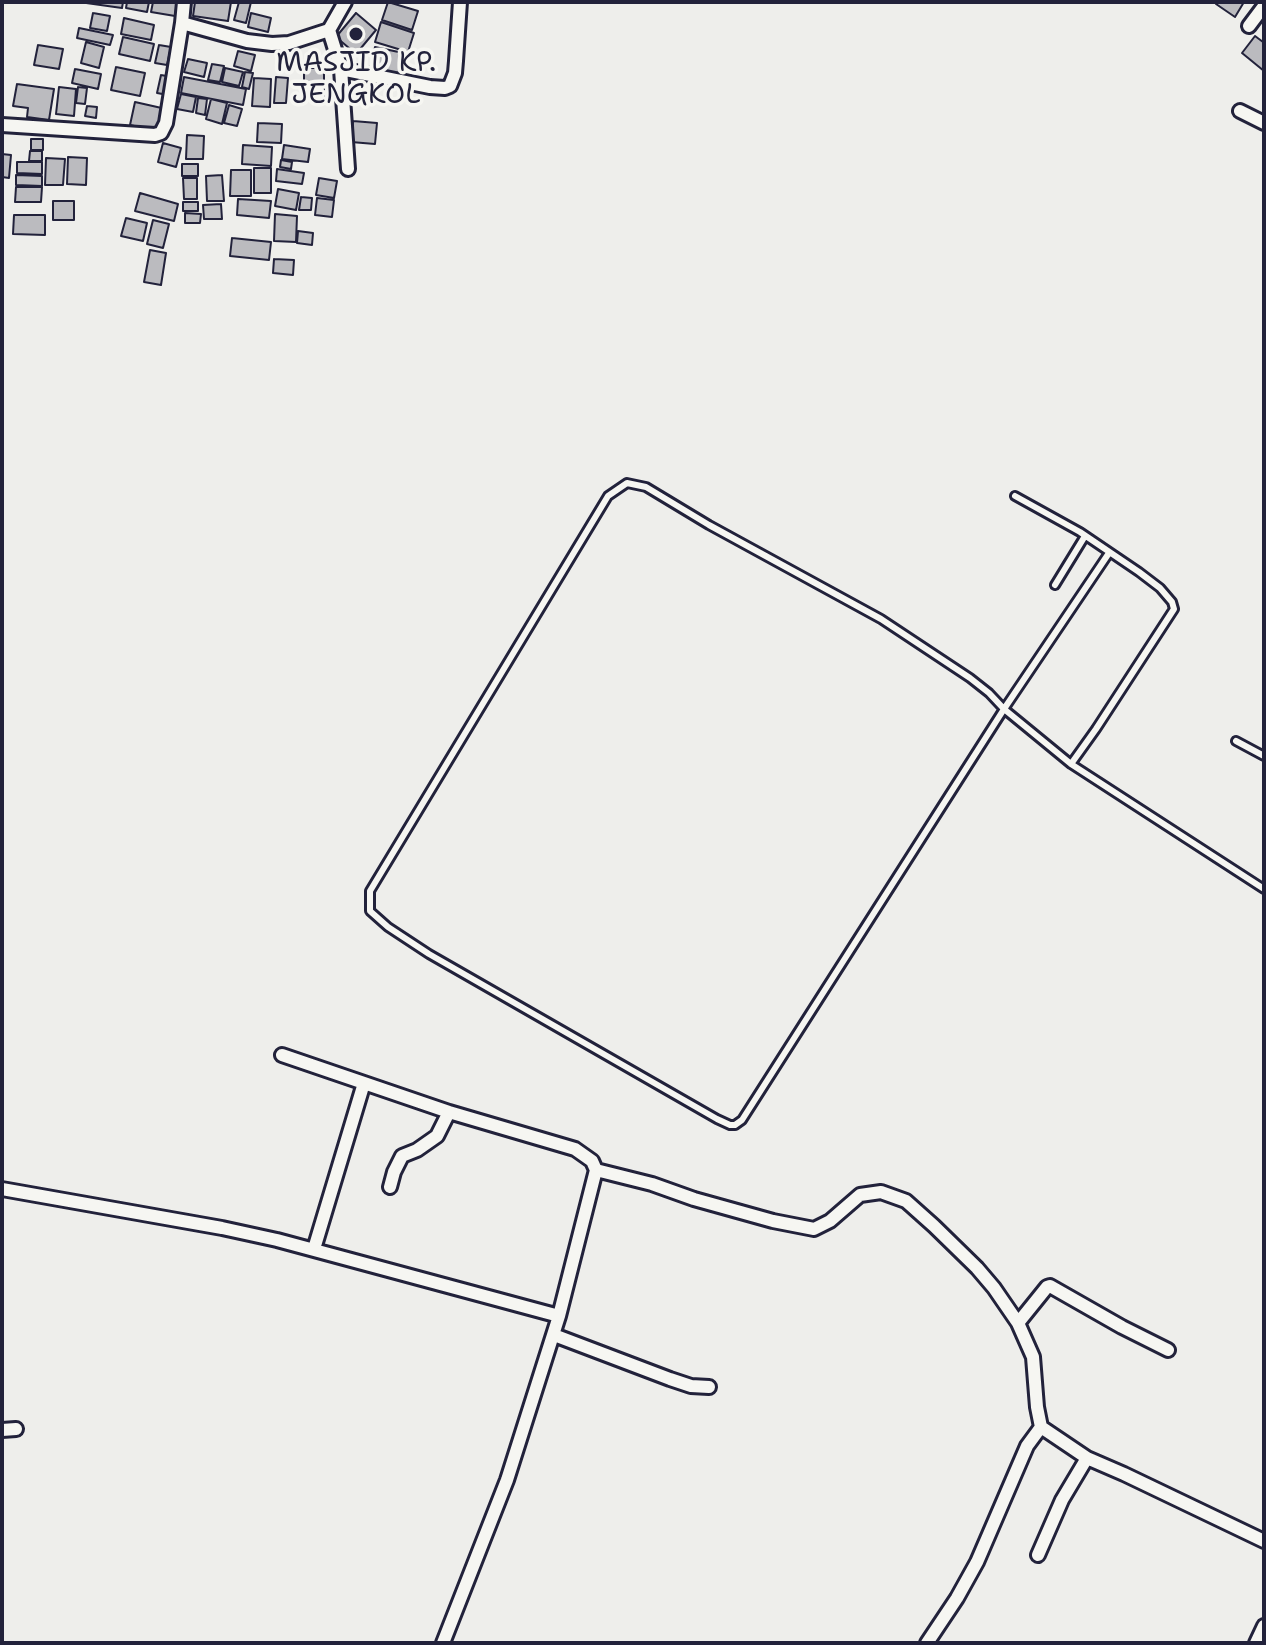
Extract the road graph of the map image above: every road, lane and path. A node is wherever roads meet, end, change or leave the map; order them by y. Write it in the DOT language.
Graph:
graph roads {
  1 [pos="184,2"];
  2 [pos="345,2"];
  3 [pos="460,2"];
  4 [pos="1264,6"];
  5 [pos="182,23"];
  6 [pos="1249,26"];
  7 [pos="329,30"];
  8 [pos="341,69"];
  9 [pos="1240,111"];
  10 [pos="1264,123"];
  11 [pos="2,125"];
  12 [pos="348,169"];
  13 [pos="1015,496"];
  14 [pos="1085,536"];
  15 [pos="1109,553"];
  16 [pos="1055,585"];
  17 [pos="1004,709"];
  18 [pos="1236,741"];
  19 [pos="1264,756"];
  20 [pos="1071,764"];
  21 [pos="1264,889"];
  22 [pos="282,1055"];
  23 [pos="364,1083"];
  24 [pos="449,1112"];
  25 [pos="596,1170"];
  26 [pos="390,1187"];
  27 [pos="2,1189"];
  28 [pos="314,1249"];
  29 [pos="559,1316"];
  30 [pos="1018,1323"];
  31 [pos="554,1335"];
  32 [pos="1168,1350"];
  33 [pos="709,1387"];
  34 [pos="1041,1427"];
  35 [pos="16,1429"];
  36 [pos="2,1430"];
  37 [pos="1087,1458"];
  38 [pos="1264,1541"];
  39 [pos="1038,1555"];
  40 [pos="1264,1626"];
  41 [pos="443,1643"];
  42 [pos="927,1643"];
  43 [pos="1256,1643"];
  1 -- 5 [label="street"];
  2 -- 7 [label="street"];
  3 -- 8 [label="street"];
  4 -- 6 [label="street"];
  5 -- 7 [label="street"];
  5 -- 11 [label="street"];
  7 -- 8 [label="street"];
  8 -- 12 [label="street"];
  9 -- 10 [label="street"];
  13 -- 14 [label="lane"];
  14 -- 15 [label="lane"];
  14 -- 16 [label="lane"];
  15 -- 17 [label="lane"];
  15 -- 20 [label="lane"];
  17 -- 17 [label="lane"];
  17 -- 20 [label="lane"];
  18 -- 19 [label="lane"];
  20 -- 21 [label="lane"];
  22 -- 23 [label="street"];
  23 -- 24 [label="street"];
  23 -- 28 [label="street"];
  24 -- 25 [label="street"];
  24 -- 26 [label="street"];
  25 -- 29 [label="street"];
  25 -- 30 [label="street"];
  27 -- 28 [label="street"];
  28 -- 29 [label="street"];
  29 -- 31 [label="street"];
  30 -- 32 [label="street"];
  30 -- 34 [label="street"];
  31 -- 33 [label="street"];
  31 -- 41 [label="street"];
  34 -- 37 [label="street"];
  34 -- 42 [label="street"];
  35 -- 36 [label="street"];
  37 -- 38 [label="street"];
  37 -- 39 [label="street"];
  40 -- 43 [label="street"];
}
